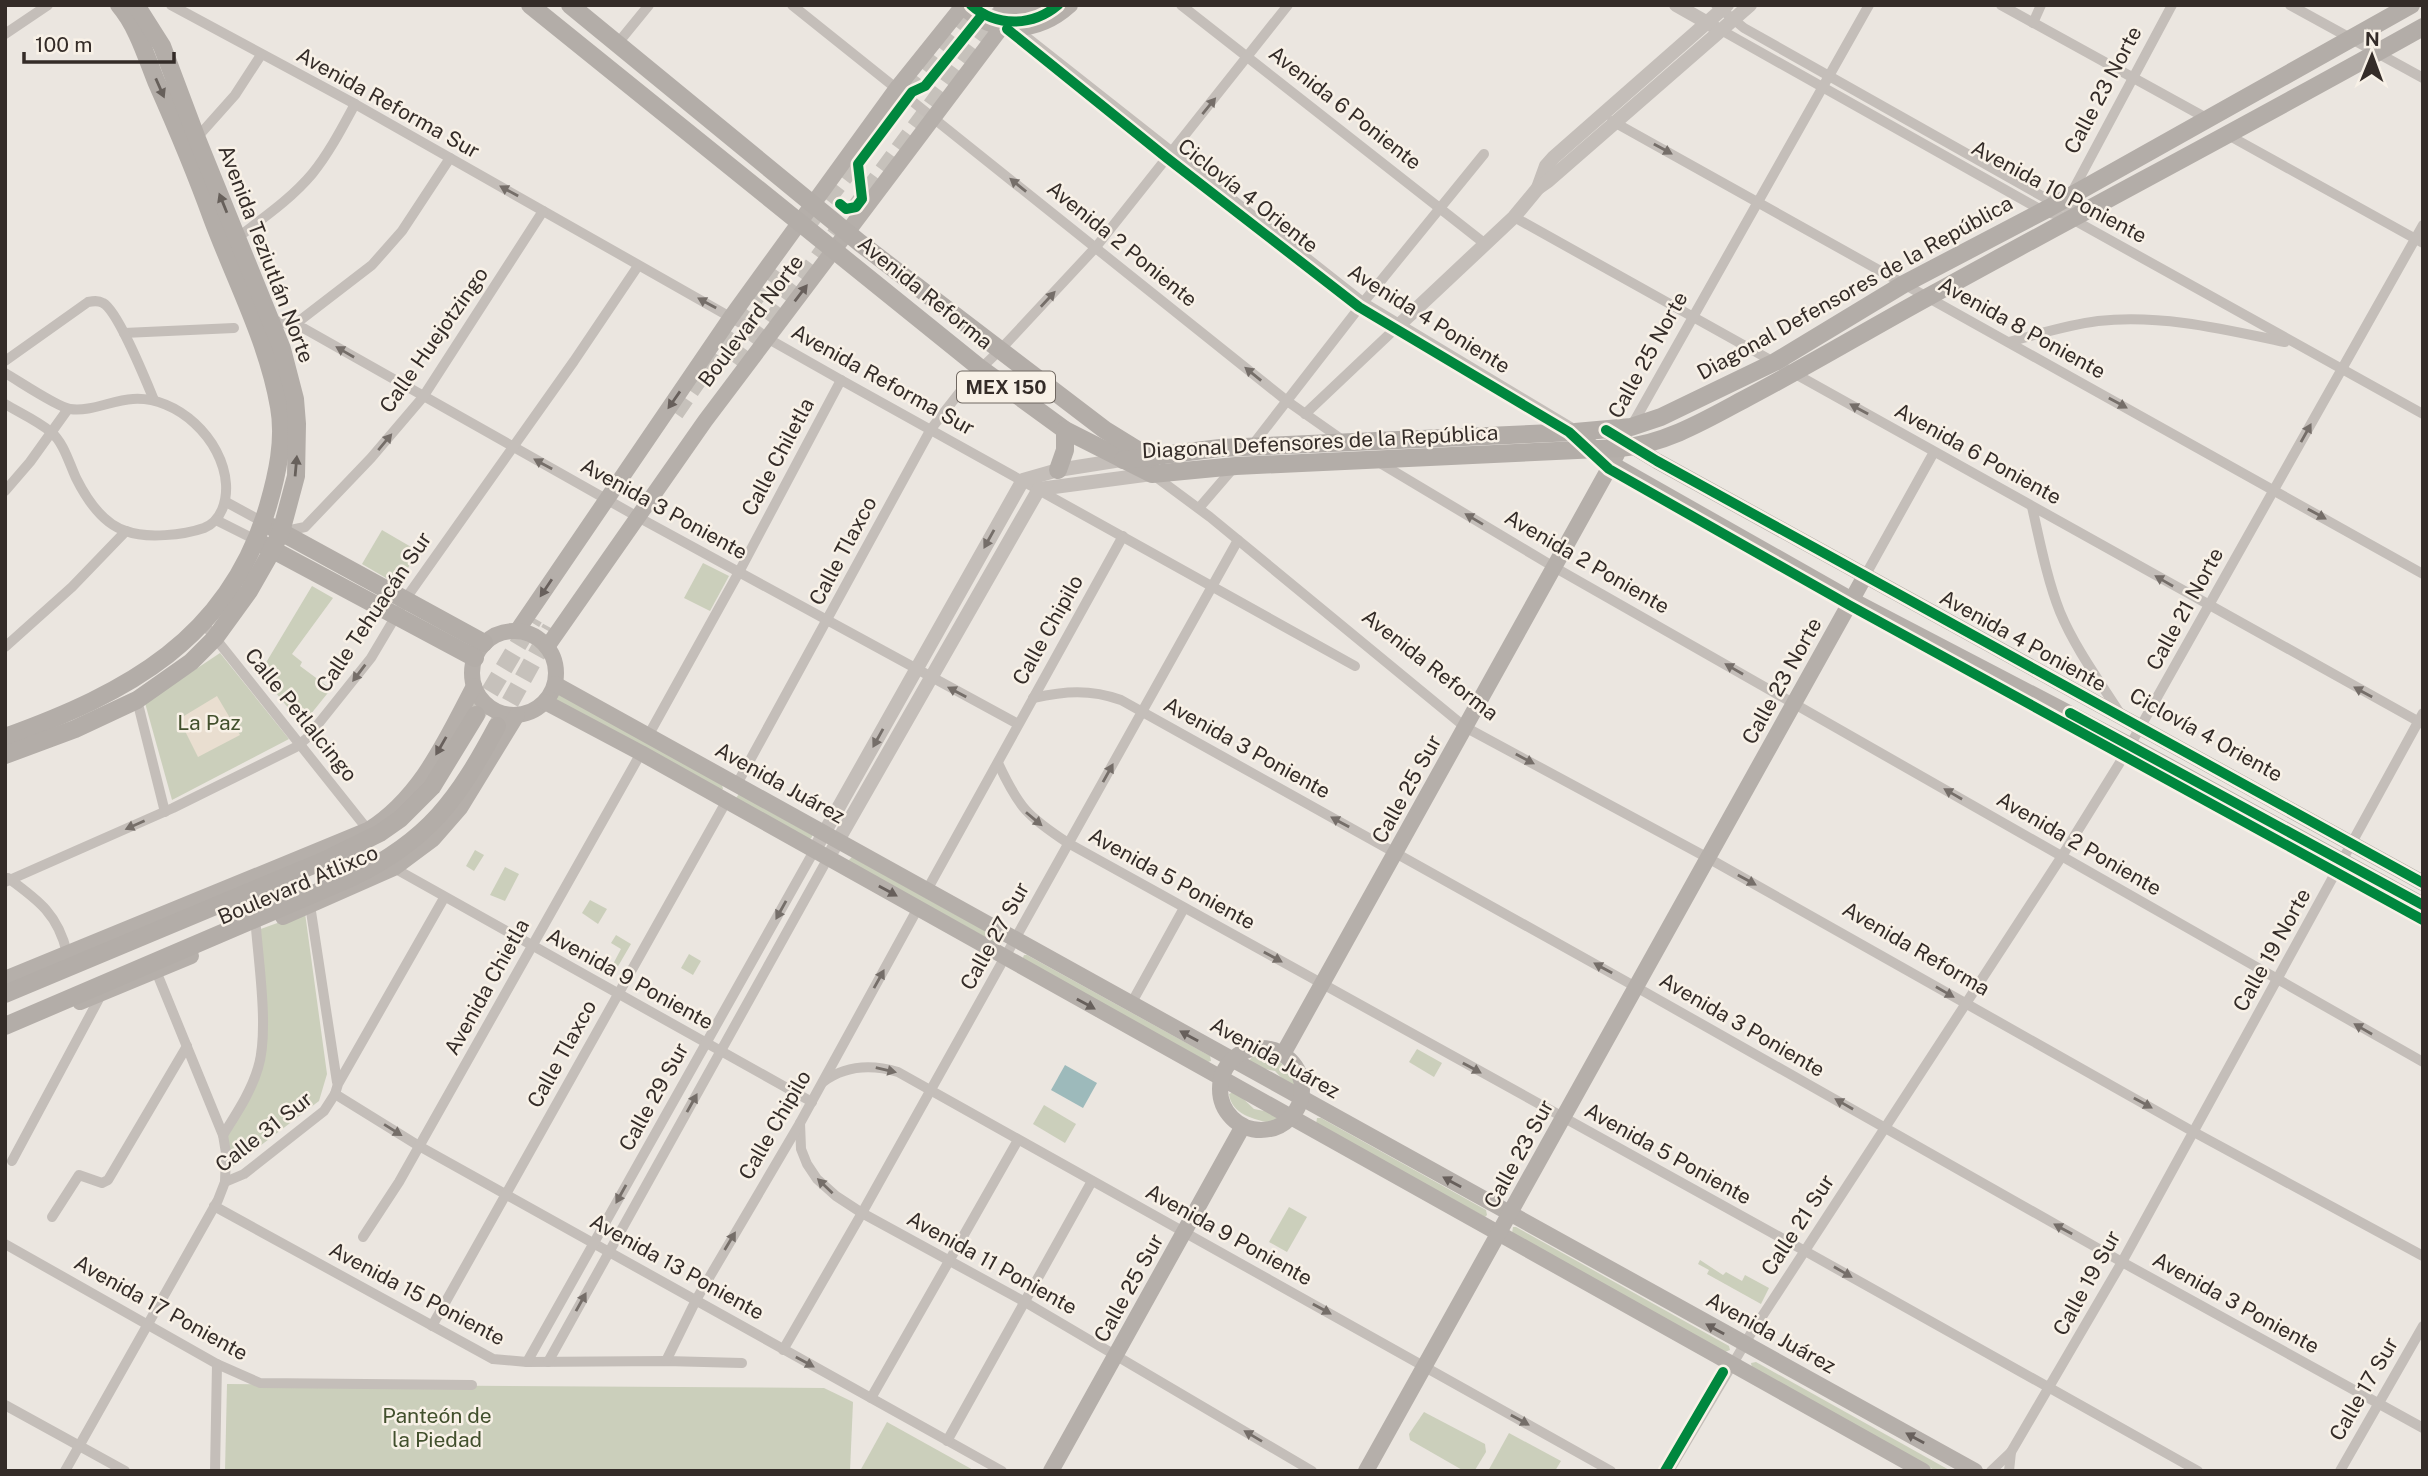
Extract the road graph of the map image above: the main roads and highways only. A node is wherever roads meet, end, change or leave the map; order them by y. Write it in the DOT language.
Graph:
graph roads {
  1 [pos="119,5"];
  2 [pos="136,5"];
  3 [pos="570,5"];
  4 [pos="1042,5"];
  5 [pos="1070,5"];
  6 [pos="2411,5"];
  7 [pos="961,6"];
  8 [pos="539,8"];
  9 [pos="1005,18"];
  10 [pos="2423,27"];
  11 [pos="192,143"];
  12 [pos="812,204"];
  13 [pos="800,222"];
  14 [pos="847,232"];
  15 [pos="834,248"];
  16 [pos="261,321"];
  17 [pos="1065,430"];
  18 [pos="1575,432"];
  19 [pos="1624,446"];
  20 [pos="1595,450"];
  21 [pos="1121,460"];
  22 [pos="1150,465"];
  23 [pos="1058,470"];
  24 [pos="1173,470"];
  25 [pos="263,522"];
  26 [pos="281,532"];
  27 [pos="256,540"];
  28 [pos="272,550"];
  29 [pos="1865,576"];
  30 [pos="1852,600"];
  31 [pos="401,608"];
  32 [pos="517,631"];
  33 [pos="547,647"];
  34 [pos="480,651"];
  35 [pos="555,684"];
  36 [pos="474,686"];
  37 [pos="545,702"];
  38 [pos="476,715"];
  39 [pos="517,715"];
  40 [pos="497,726"];
  41 [pos="1465,727"];
  42 [pos="5,737"];
  43 [pos="5,755"];
  44 [pos="1708,858"];
  45 [pos="2423,883"];
  46 [pos="2423,905"];
  47 [pos="5,979"];
  48 [pos="5,994"];
  49 [pos="34,1013"];
  50 [pos="5,1026"];
  51 [pos="1283,1054"];
  52 [pos="1232,1060"];
  53 [pos="1221,1079"];
  54 [pos="1301,1098"];
  55 [pos="1290,1118"];
  56 [pos="1243,1126"];
  57 [pos="1510,1214"];
  58 [pos="1499,1234"];
  59 [pos="1051,1471"];
  60 [pos="1366,1471"];
  61 [pos="1923,1471"];
  62 [pos="1975,1471"];
  1 -- 11 [label="main road, Avenida Teziutlán Norte, one-way"];
  2 -- 11 [label="main road, Avenida Teziutlán Norte"];
  3 -- 12 [label="main road, Avenida Reforma / MEX 150"];
  4 -- 9 [label="main road"];
  5 -- 9 [label="main road"];
  6 -- 19 [label="main road, Diagonal Defensores de la República"];
  7 -- 9 [label="main road"];
  7 -- 12 [label="main road, Boulevard Norte"];
  8 -- 13 [label="main road, Avenida Reforma / MEX 150"];
  9 -- 14 [label="main road, Boulevard Norte"];
  10 -- 19 [label="main road, Diagonal Defensores de la República"];
  11 -- 16 [label="main road, Avenida Teziutlán Norte"];
  16 -- 11 [label="main road, Avenida Teziutlán Norte, one-way"];
  12 -- 13 [label="main road, Boulevard Norte"];
  12 -- 14 [label="main road, Avenida Reforma / MEX 150"];
  13 -- 15 [label="main road, Avenida Reforma / MEX 150"];
  13 -- 32 [label="main road, Boulevard Norte, one-way"];
  14 -- 15 [label="main road, Boulevard Norte"];
  14 -- 22 [label="main road, Avenida Reforma / MEX 150"];
  15 -- 17 [label="main road, Avenida Reforma / MEX 150"];
  33 -- 15 [label="main road, Boulevard Norte, one-way"];
  16 -- 25 [label="main road, Avenida Teziutlán Norte"];
  26 -- 16 [label="main road, Avenida Teziutlán Norte, one-way"];
  17 -- 21 [label="main road, Avenida Reforma / MEX 150"];
  17 -- 23 [label="main road"];
  18 -- 19 [label="main road, Diagonal Defensores de la República"];
  18 -- 20 [label="main road, Avenida 4 Poniente"];
  18 -- 22 [label="main road, Diagonal Defensores de la República"];
  19 -- 20 [label="main road, Diagonal Defensores de la República"];
  19 -- 29 [label="main road, Avenida 4 Poniente"];
  19 -- 30 [label="main road, Avenida 4 Poniente"];
  19 -- 41 [label="main road, Calle 25 Norte"];
  20 -- 24 [label="main road, Diagonal Defensores de la República"];
  21 -- 22 [label="main road, Diagonal Defensores de la República"];
  22 -- 24 [label="main road, Avenida Reforma / MEX 150"];
  25 -- 26 [label="main road"];
  25 -- 27 [label="main road, Avenida Teziutlán Norte"];
  26 -- 28 [label="main road, Avenida Teziutlán Norte"];
  26 -- 31 [label="main road"];
  27 -- 28 [label="main road"];
  27 -- 42 [label="main road, Avenida Teziutlán Norte"];
  28 -- 31 [label="main road"];
  28 -- 43 [label="main road, Avenida Teziutlán Norte"];
  29 -- 30 [label="main road, Calle 23 Norte"];
  29 -- 45 [label="main road, Avenida 4 Poniente"];
  30 -- 44 [label="main road, Calle 23 Norte"];
  30 -- 46 [label="main road, Avenida 4 Poniente"];
  31 -- 34 [label="main road"];
  32 -- 33 [label="main road"];
  32 -- 34 [label="main road"];
  33 -- 35 [label="main road"];
  34 -- 36 [label="main road"];
  35 -- 37 [label="main road"];
  52 -- 35 [label="main road, Avenida Juárez, one-way"];
  36 -- 39 [label="main road"];
  36 -- 47 [label="main road, Boulevard Atlixco, one-way"];
  37 -- 39 [label="main road"];
  37 -- 53 [label="main road, Avenida Juárez, one-way"];
  38 -- 48 [label="main road, Boulevard Atlixco"];
  39 -- 49 [label="main road, Boulevard Atlixco"];
  40 -- 49 [label="main road, Boulevard Atlixco"];
  41 -- 51 [label="main road, Calle 25 Sur"];
  44 -- 57 [label="main road, Calle 23 Sur"];
  49 -- 50 [label="main road, Boulevard Atlixco"];
  51 -- 52 [label="main road"];
  51 -- 54 [label="main road"];
  52 -- 53 [label="main road"];
  52 -- 54 [label="main road, Avenida Juárez"];
  53 -- 55 [label="main road, Avenida Juárez"];
  53 -- 56 [label="main road"];
  54 -- 55 [label="main road"];
  57 -- 54 [label="main road, Avenida Juárez, one-way"];
  55 -- 56 [label="main road"];
  55 -- 58 [label="main road, Avenida Juárez"];
  56 -- 59 [label="main road, Calle 25 Sur"];
  57 -- 58 [label="main road, Calle 23 Sur"];
  62 -- 57 [label="main road, Avenida Juárez, one-way"];
  58 -- 60 [label="main road, Calle 23 Sur"];
  58 -- 61 [label="main road, Avenida Juárez"];
}
